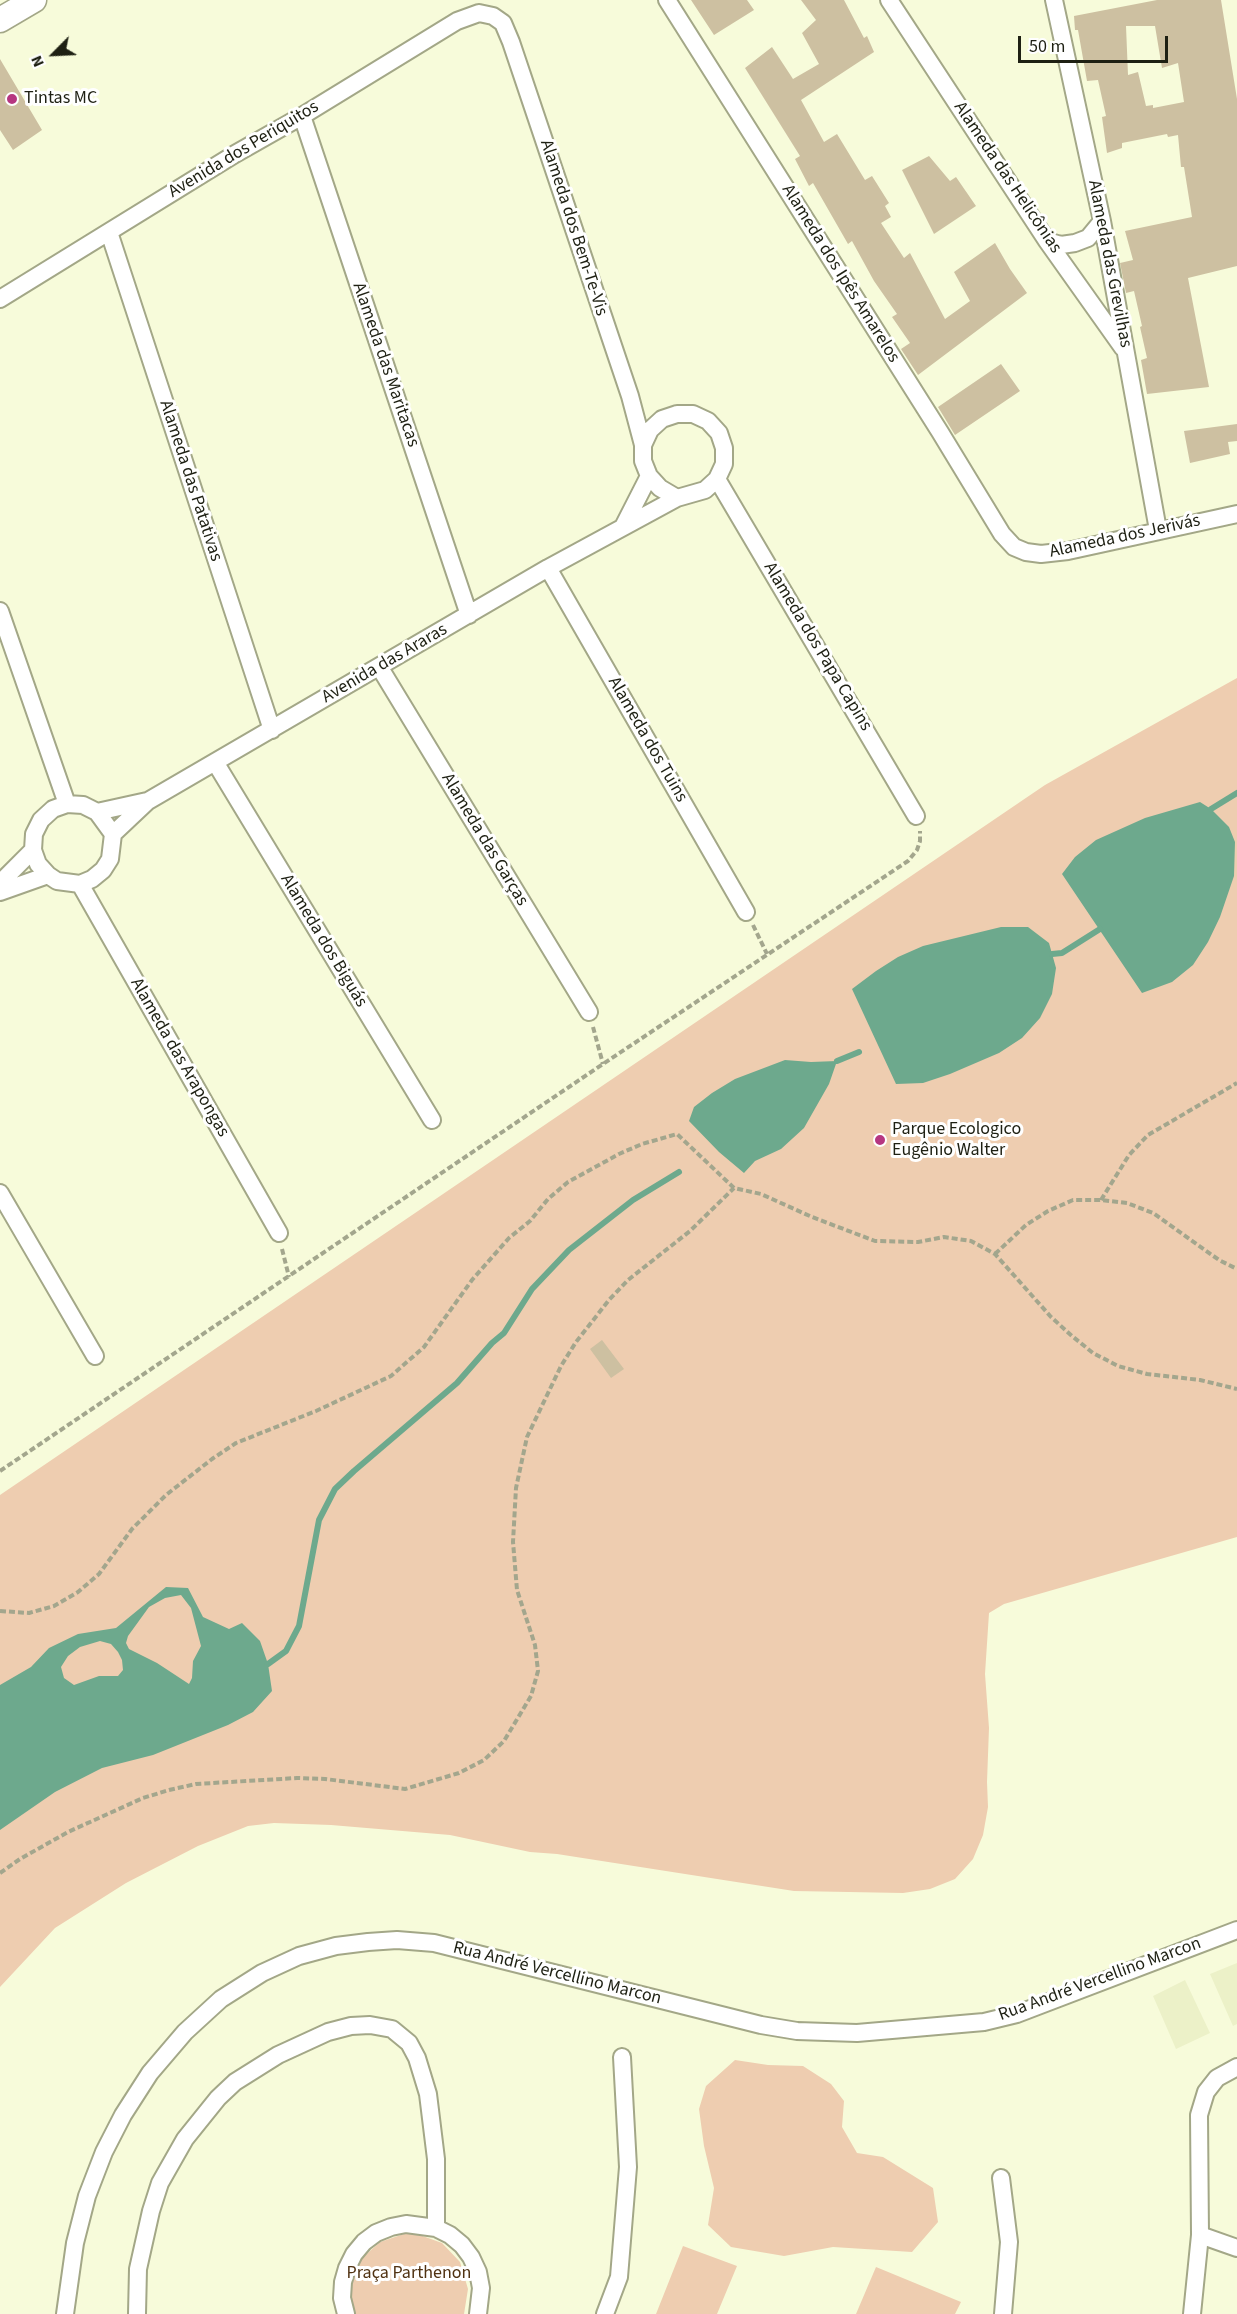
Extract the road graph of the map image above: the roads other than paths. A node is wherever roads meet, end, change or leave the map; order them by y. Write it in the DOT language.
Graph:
graph roads {
  1 [pos="34,0"];
  2 [pos="667,0"];
  3 [pos="889,0"];
  4 [pos="1054,0"];
  5 [pos="493,16"];
  6 [pos="0,20"];
  7 [pos="302,116"];
  8 [pos="1101,221"];
  9 [pos="109,232"];
  10 [pos="1047,241"];
  11 [pos="0,299"];
  12 [pos="1127,354"];
  13 [pos="644,445"];
  14 [pos="649,476"];
  15 [pos="717,479"];
  16 [pos="677,498"];
  17 [pos="1237,514"];
  18 [pos="623,527"];
  19 [pos="1158,530"];
  20 [pos="1014,547"];
  21 [pos="548,568"];
  22 [pos="0,611"];
  23 [pos="469,615"];
  24 [pos="380,668"];
  25 [pos="272,730"];
  26 [pos="215,762"];
  27 [pos="148,801"];
  28 [pos="68,804"];
  29 [pos="97,812"];
  30 [pos="916,816"];
  31 [pos="113,834"];
  32 [pos="33,850"];
  33 [pos="48,875"];
  34 [pos="0,883"];
  35 [pos="80,884"];
  36 [pos="0,891"];
  37 [pos="746,912"];
  38 [pos="589,1012"];
  39 [pos="432,1120"];
  40 [pos="0,1193"];
  41 [pos="279,1233"];
  42 [pos="94,1356"];
  43 [pos="1237,1930"];
  44 [pos="622,2056"];
  45 [pos="1237,2067"];
  46 [pos="1001,2178"];
  47 [pos="436,2228"];
  48 [pos="1200,2235"];
  49 [pos="1237,2248"];
  50 [pos="67,2311"];
  51 [pos="137,2314"];
  52 [pos="346,2314"];
  53 [pos="478,2314"];
  54 [pos="605,2314"];
  55 [pos="1003,2314"];
  56 [pos="1192,2314"];
  1 -- 6 [label="main road"];
  2 -- 20 [label="street, Alameda dos Ipês Amarelos"];
  3 -- 10 [label="street, Alameda das Helicônias"];
  4 -- 8 [label="street, Alameda das Grevilhas"];
  5 -- 7 [label="street, Avenida dos Periquitos"];
  5 -- 13 [label="street, Alameda dos Bem-Te-Vis"];
  7 -- 9 [label="street, Avenida dos Periquitos"];
  7 -- 23 [label="street, Alameda das Maritacas"];
  8 -- 10 [label="street"];
  8 -- 12 [label="street, Alameda das Grevilhas"];
  9 -- 11 [label="street, Avenida dos Periquitos"];
  9 -- 25 [label="street, Alameda das Patativas"];
  10 -- 12 [label="street, Alameda das Helicônias"];
  12 -- 19 [label="street, Alameda das Grevilhas"];
  13 -- 14 [label="street"];
  13 -- 15 [label="street"];
  14 -- 16 [label="street"];
  14 -- 18 [label="street"];
  15 -- 16 [label="street"];
  15 -- 30 [label="street, Alameda dos Papa Capins"];
  16 -- 18 [label="street, Avenida das Araras"];
  17 -- 19 [label="street, Alameda dos Jerivás"];
  18 -- 21 [label="street, Avenida das Araras"];
  19 -- 20 [label="street, Alameda dos Jerivás"];
  21 -- 23 [label="street, Avenida das Araras"];
  21 -- 37 [label="street, Alameda dos Tuins"];
  22 -- 28 [label="street"];
  23 -- 24 [label="street, Avenida das Araras"];
  24 -- 25 [label="street, Avenida das Araras"];
  24 -- 38 [label="street, Alameda das Garças"];
  25 -- 26 [label="street, Avenida das Araras"];
  26 -- 27 [label="street, Avenida das Araras"];
  26 -- 39 [label="street, Alameda dos Biguás"];
  27 -- 29 [label="street"];
  27 -- 31 [label="street"];
  28 -- 29 [label="street"];
  28 -- 32 [label="street"];
  29 -- 31 [label="street"];
  31 -- 35 [label="street"];
  32 -- 33 [label="street"];
  32 -- 34 [label="street"];
  33 -- 35 [label="street"];
  33 -- 36 [label="street"];
  35 -- 41 [label="street, Alameda das Arapongas"];
  40 -- 42 [label="street"];
  43 -- 50 [label="street, Rua André Vercellino Marcon"];
  44 -- 54 [label="street"];
  45 -- 48 [label="street"];
  46 -- 55 [label="street"];
  47 -- 51 [label="street"];
  47 -- 52 [label="street"];
  47 -- 53 [label="street"];
  48 -- 49 [label="street"];
  48 -- 56 [label="street"];
}
